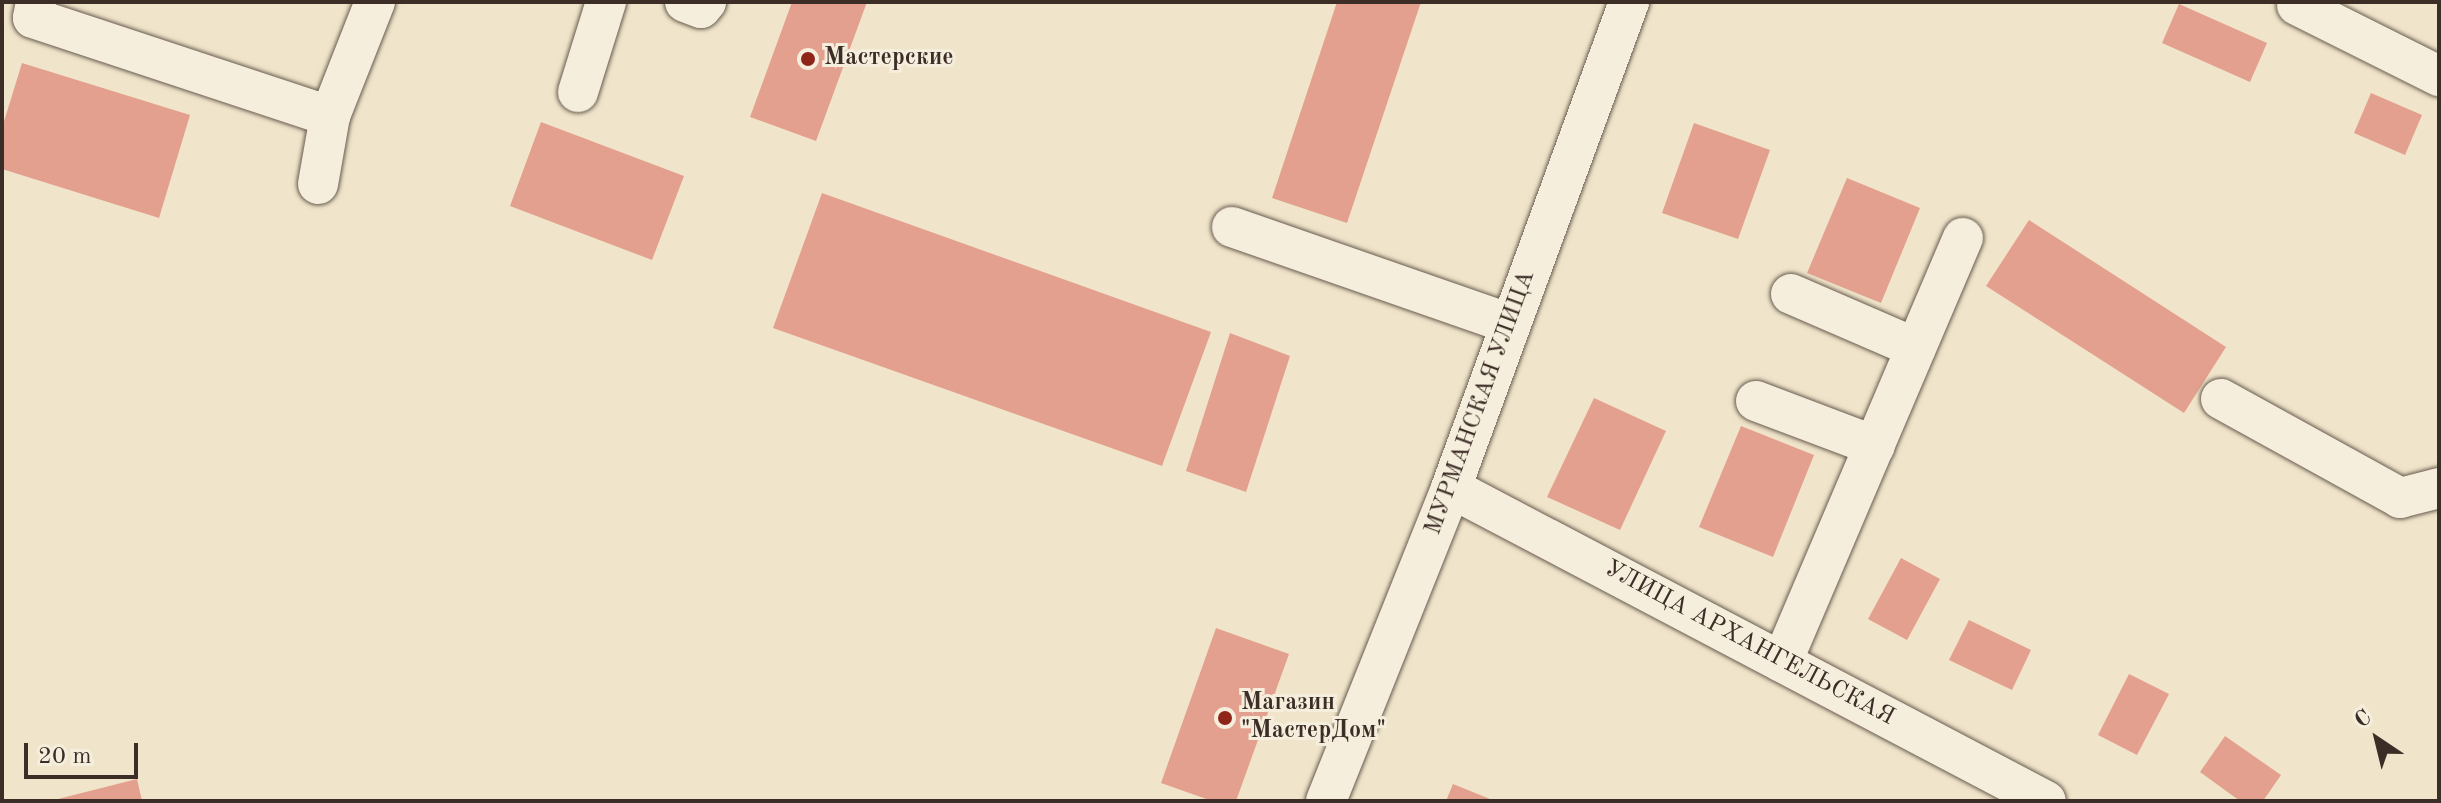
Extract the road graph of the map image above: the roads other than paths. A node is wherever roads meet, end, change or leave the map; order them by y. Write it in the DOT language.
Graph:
graph roads {
  1 [pos="36,2"];
  2 [pos="375,2"];
  3 [pos="606,2"];
  4 [pos="685,2"];
  5 [pos="706,2"];
  6 [pos="1629,2"];
  7 [pos="2297,5"];
  8 [pos="2439,76"];
  9 [pos="578,92"];
  10 [pos="330,116"];
  11 [pos="318,184"];
  12 [pos="1232,227"];
  13 [pos="1963,238"];
  14 [pos="1791,294"];
  15 [pos="1511,324"];
  16 [pos="1916,348"];
  17 [pos="2221,399"];
  18 [pos="1756,401"];
  19 [pos="1875,446"];
  20 [pos="1451,488"];
  21 [pos="2439,488"];
  22 [pos="1782,662"];
  23 [pos="1326,801"];
  24 [pos="2046,801"];
  1 -- 10 [label="street"];
  2 -- 10 [label="street"];
  3 -- 9 [label="street"];
  4 -- 5 [label="street"];
  6 -- 15 [label="street, МУРМАНСКАЯ УЛИЦА"];
  7 -- 8 [label="street"];
  10 -- 11 [label="street"];
  12 -- 15 [label="street"];
  13 -- 16 [label="street"];
  14 -- 16 [label="street"];
  15 -- 20 [label="street, МУРМАНСКАЯ УЛИЦА"];
  16 -- 19 [label="street"];
  17 -- 21 [label="street"];
  18 -- 19 [label="street"];
  19 -- 22 [label="street"];
  20 -- 22 [label="street, УЛИЦА АРХАНГЕЛЬСКАЯ"];
  20 -- 23 [label="street, МУРМАНСКАЯ УЛИЦА"];
  22 -- 24 [label="street, УЛИЦА АРХАНГЕЛЬСКАЯ"];
}
